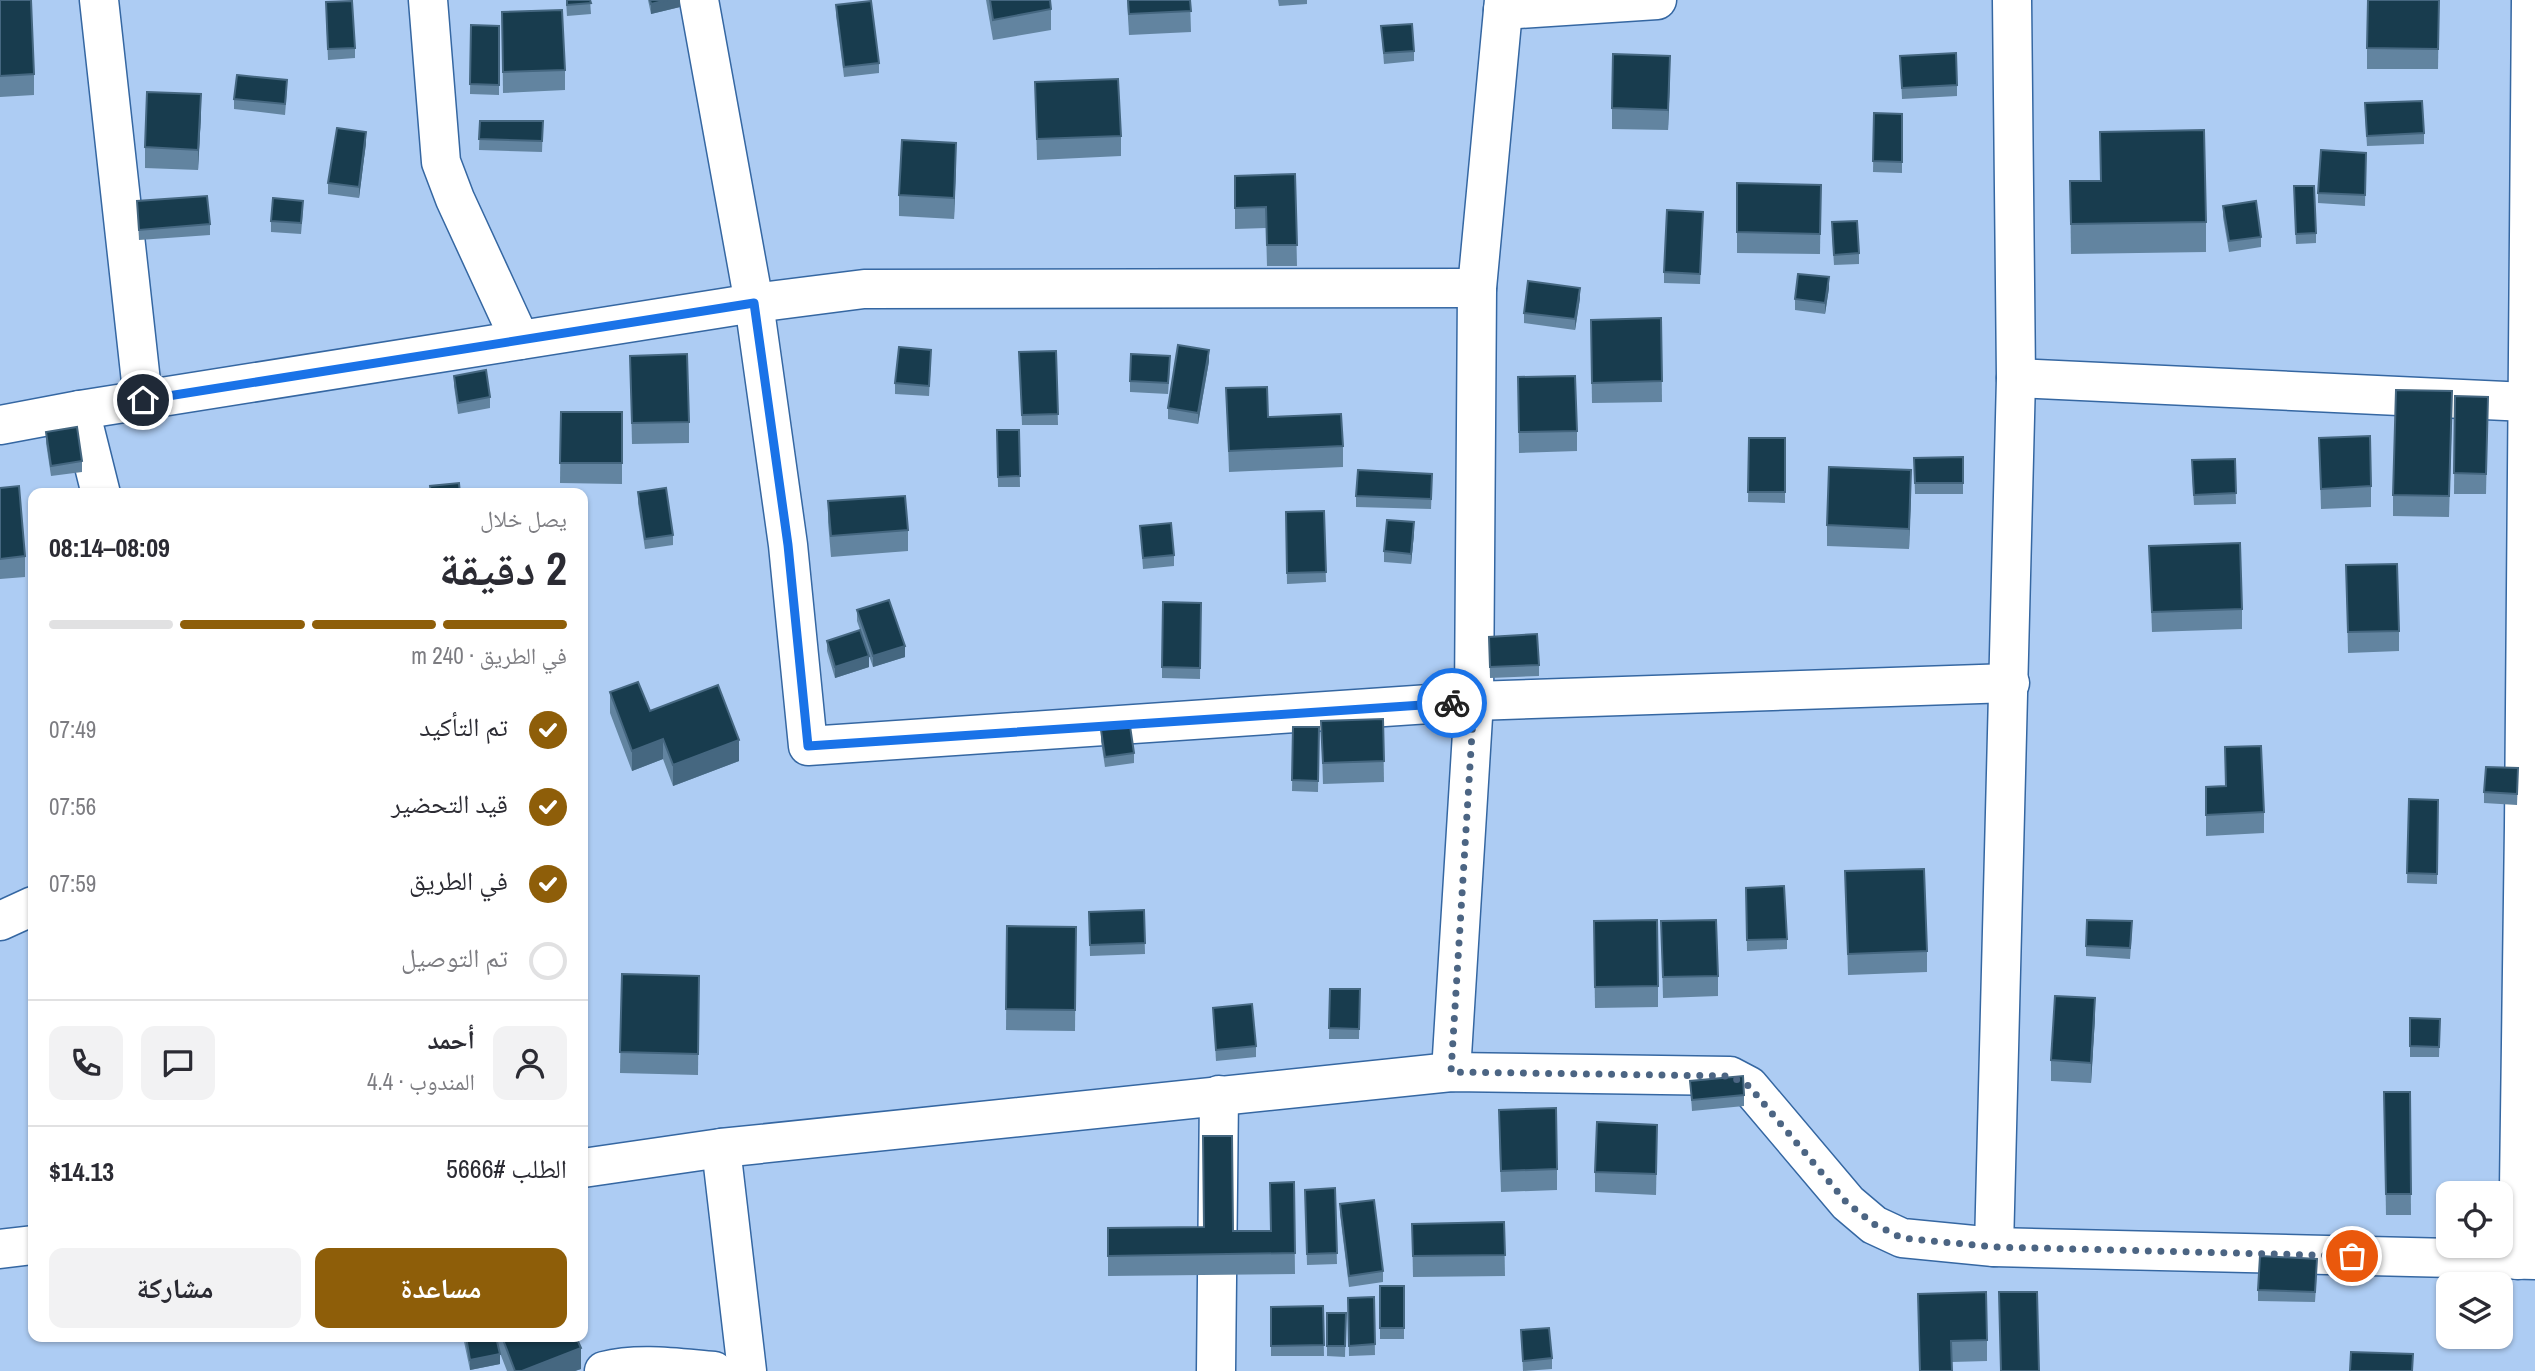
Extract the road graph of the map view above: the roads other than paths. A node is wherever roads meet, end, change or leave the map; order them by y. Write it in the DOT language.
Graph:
graph roads {
  1 [pos="99,0"];
  2 [pos="428,0"];
  3 [pos="699,0"];
  4 [pos="1657,0"];
  5 [pos="2012,0"];
  6 [pos="2530,0"];
  7 [pos="1504,5"];
  8 [pos="1477,288"];
  9 [pos="754,303"];
  10 [pos="520,340"];
  11 [pos="2016,377"];
  12 [pos="143,400"];
  13 [pos="2527,402"];
  14 [pos="80,410"];
  15 [pos="0,425"];
  16 [pos="100,488"];
  17 [pos="2010,683"];
  18 [pos="1474,701"];
  19 [pos="2530,826"];
  20 [pos="28,908"];
  21 [pos="0,921"];
  22 [pos="1451,1072"];
  23 [pos="1219,1095"];
  24 [pos="720,1149"];
  25 [pos="588,1167"];
  26 [pos="28,1246"];
  27 [pos="1994,1247"];
  28 [pos="0,1249"];
  29 [pos="2526,1260"];
  30 [pos="604,1371"];
  31 [pos="713,1371"];
  32 [pos="747,1371"];
  33 [pos="1216,1371"];
  1 -- 12 [label="street"];
  2 -- 10 [label="street"];
  3 -- 9 [label="street"];
  4 -- 7 [label="street"];
  5 -- 11 [label="street"];
  6 -- 13 [label="street"];
  7 -- 8 [label="street"];
  8 -- 9 [label="street"];
  8 -- 18 [label="street"];
  9 -- 10 [label="street"];
  9 -- 18 [label="street"];
  10 -- 12 [label="street"];
  11 -- 13 [label="street"];
  11 -- 17 [label="street"];
  12 -- 14 [label="street"];
  13 -- 19 [label="street"];
  14 -- 15 [label="street"];
  14 -- 16 [label="street"];
  17 -- 18 [label="street"];
  17 -- 27 [label="street"];
  18 -- 22 [label="street"];
  19 -- 29 [label="street"];
  20 -- 21 [label="street"];
  22 -- 23 [label="street"];
  22 -- 27 [label="street"];
  23 -- 24 [label="street"];
  23 -- 33 [label="street"];
  24 -- 25 [label="street"];
  24 -- 32 [label="street"];
  26 -- 28 [label="street"];
  27 -- 29 [label="street"];
  30 -- 31 [label="street"];
}
